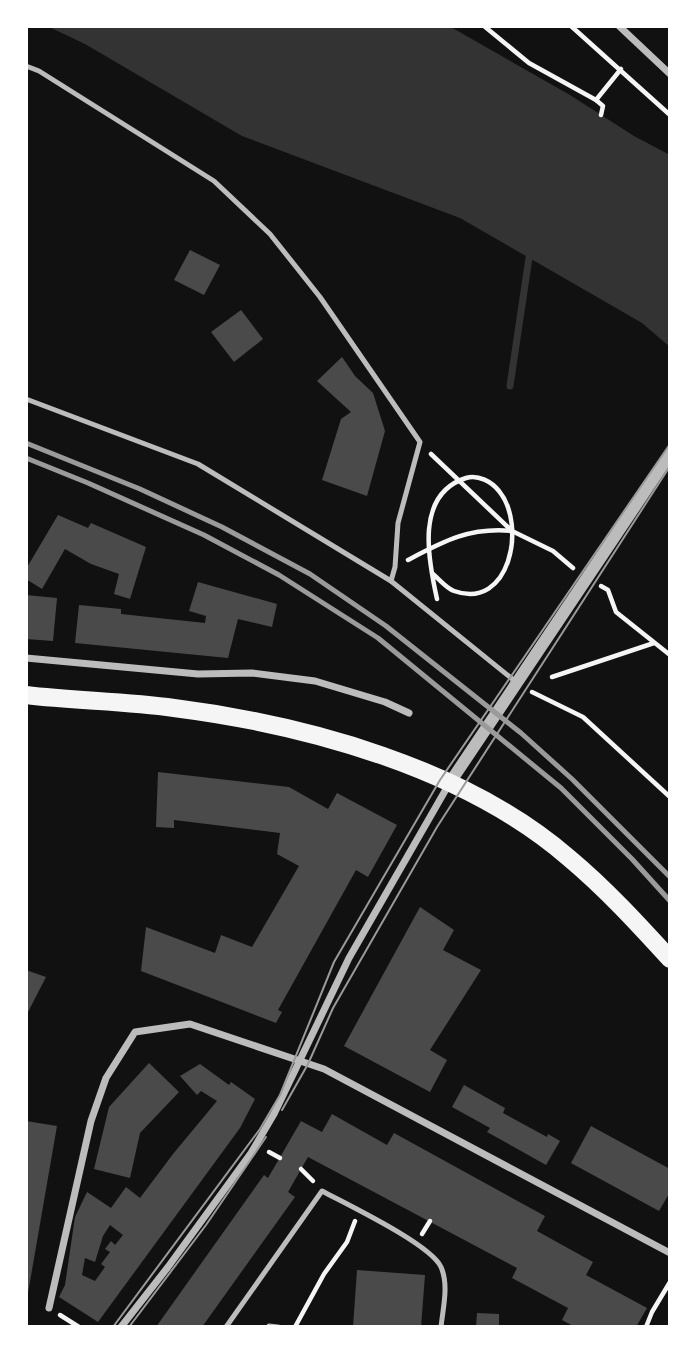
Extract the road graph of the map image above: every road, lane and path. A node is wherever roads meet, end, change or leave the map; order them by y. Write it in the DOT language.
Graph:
graph roads {
  1 [pos="484,26"];
  2 [pos="571,26"];
  3 [pos="619,26"];
  4 [pos="26,66"];
  5 [pos="621,69"];
  6 [pos="670,74"];
  7 [pos="596,100"];
  8 [pos="601,115"];
  9 [pos="670,115"];
  10 [pos="26,399"];
  11 [pos="420,442"];
  12 [pos="670,454"];
  13 [pos="457,481"];
  14 [pos="513,531"];
  15 [pos="430,548"];
  16 [pos="395,567"];
  17 [pos="433,574"];
  18 [pos="587,577"];
  19 [pos="391,581"];
  20 [pos="443,622"];
  21 [pos="655,643"];
  22 [pos="670,655"];
  23 [pos="26,658"];
  24 [pos="552,677"];
  25 [pos="516,682"];
  26 [pos="26,695"];
  27 [pos="409,713"];
  28 [pos="449,784"];
  29 [pos="670,797"];
  30 [pos="670,959"];
  31 [pos="301,1061"];
  32 [pos="356,1210"];
  33 [pos="670,1253"];
  34 [pos="670,1282"];
  35 [pos="49,1308"];
  36 [pos="270,1326"];
  37 [pos="79,1327"];
  38 [pos="121,1327"];
  39 [pos="226,1327"];
  40 [pos="278,1327"];
  41 [pos="295,1327"];
  42 [pos="441,1327"];
  43 [pos="646,1327"];
  1 -- 7 [label="path"];
  2 -- 5 [label="path"];
  3 -- 6 [label="street"];
  4 -- 11 [label="lane"];
  5 -- 7 [label="path"];
  5 -- 9 [label="path"];
  7 -- 8 [label="path"];
  10 -- 19 [label="lane"];
  11 -- 13 [label="path"];
  11 -- 16 [label="lane"];
  12 -- 18 [label="street"];
  13 -- 14 [label="path"];
  13 -- 14 [label="path"];
  13 -- 15 [label="path"];
  14 -- 15 [label="path"];
  14 -- 17 [label="path"];
  14 -- 18 [label="path"];
  15 -- 16 [label="path"];
  15 -- 17 [label="path"];
  16 -- 19 [label="lane"];
  17 -- 20 [label="path"];
  18 -- 21 [label="path"];
  18 -- 25 [label="street"];
  19 -- 20 [label="lane"];
  20 -- 25 [label="lane"];
  21 -- 22 [label="path"];
  21 -- 24 [label="path"];
  23 -- 27 [label="street"];
  25 -- 28 [label="street"];
  25 -- 29 [label="path"];
  26 -- 28 [label="main road"];
  28 -- 30 [label="main road"];
  28 -- 31 [label="street"];
  31 -- 33 [label="street"];
  31 -- 35 [label="street"];
  31 -- 38 [label="street"];
  32 -- 39 [label="lane"];
  32 -- 41 [label="path"];
  32 -- 42 [label="lane"];
  34 -- 43 [label="path"];
  35 -- 37 [label="path"];
  36 -- 40 [label="lane"];
}
